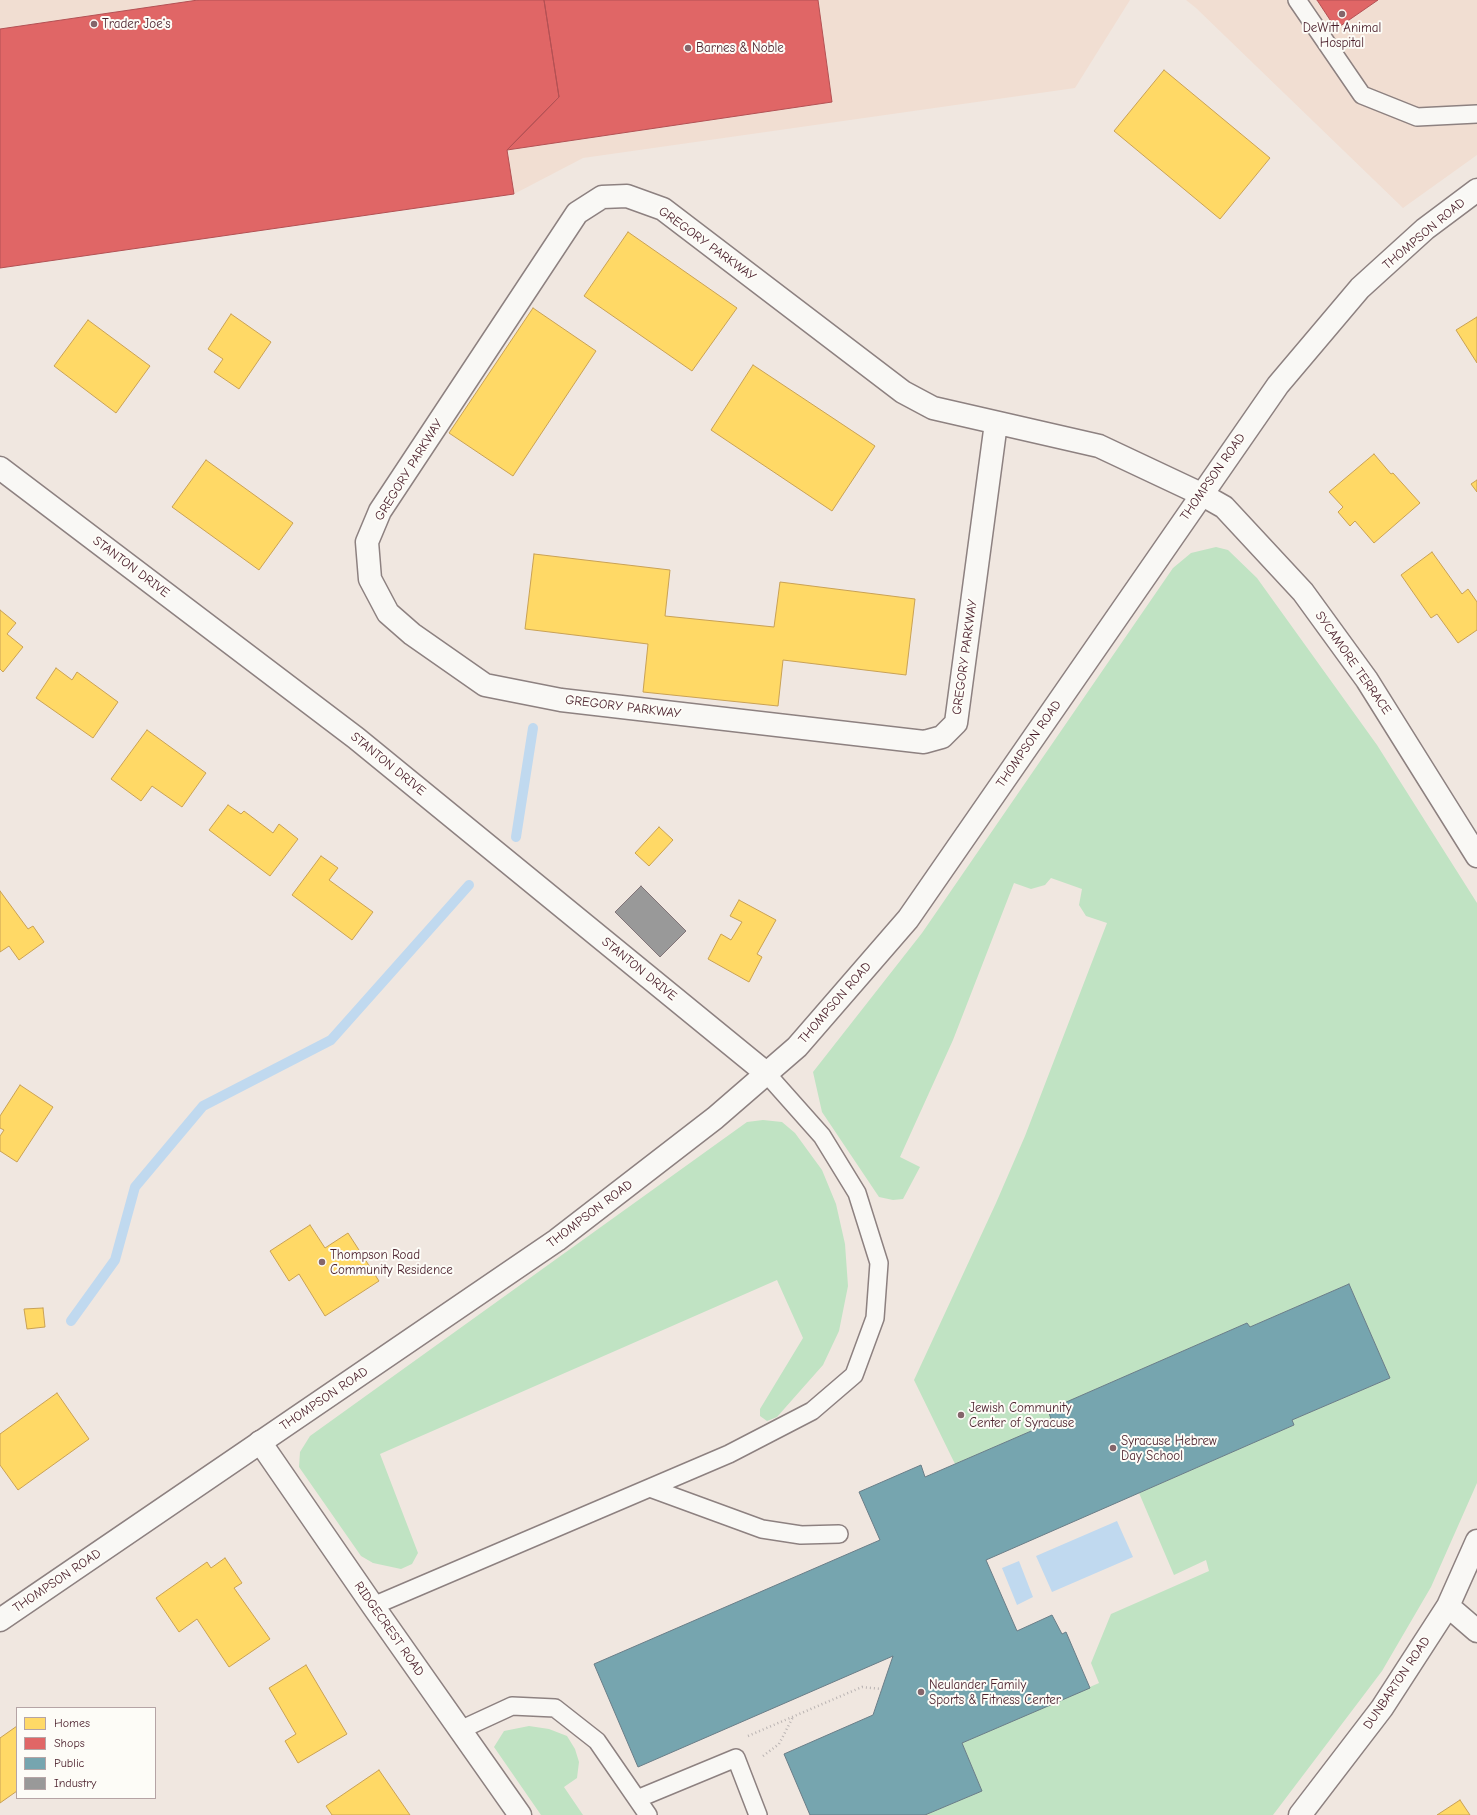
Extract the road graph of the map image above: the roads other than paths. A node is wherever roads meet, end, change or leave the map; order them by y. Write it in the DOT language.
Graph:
graph roads {
  1 [pos="1297,0"];
  2 [pos="1477,114"];
  3 [pos="1477,190"];
  4 [pos="996,423"];
  5 [pos="0,468"];
  6 [pos="1201,494"];
  7 [pos="1477,856"];
  8 [pos="766,1073"];
  9 [pos="260,1442"];
  10 [pos="650,1488"];
  11 [pos="839,1534"];
  12 [pos="1477,1540"];
  13 [pos="373,1606"];
  14 [pos="1448,1606"];
  15 [pos="0,1620"];
  16 [pos="1477,1631"];
  17 [pos="460,1730"];
  18 [pos="637,1800"];
  19 [pos="520,1815"];
  20 [pos="648,1815"];
  21 [pos="758,1815"];
  22 [pos="1300,1815"];
  1 -- 2 [label="lane"];
  3 -- 6 [label="street, THOMPSON ROAD"];
  4 -- 4 [label="street, GREGORY PARKWAY"];
  4 -- 6 [label="street, GREGORY PARKWAY"];
  5 -- 8 [label="street, STANTON DRIVE"];
  6 -- 7 [label="street, SYCAMORE TERRACE"];
  6 -- 8 [label="street, THOMPSON ROAD"];
  8 -- 9 [label="street, THOMPSON ROAD"];
  8 -- 10 [label="lane"];
  9 -- 13 [label="street, RIDGECREST ROAD"];
  9 -- 15 [label="street, THOMPSON ROAD"];
  10 -- 11 [label="lane"];
  10 -- 13 [label="lane"];
  12 -- 14 [label="street, DUNBARTON ROAD"];
  13 -- 17 [label="street, RIDGECREST ROAD"];
  14 -- 16 [label="street"];
  14 -- 22 [label="street, DUNBARTON ROAD"];
  17 -- 18 [label="lane"];
  17 -- 19 [label="street, RIDGECREST ROAD"];
  18 -- 20 [label="lane"];
  18 -- 21 [label="lane"];
}
